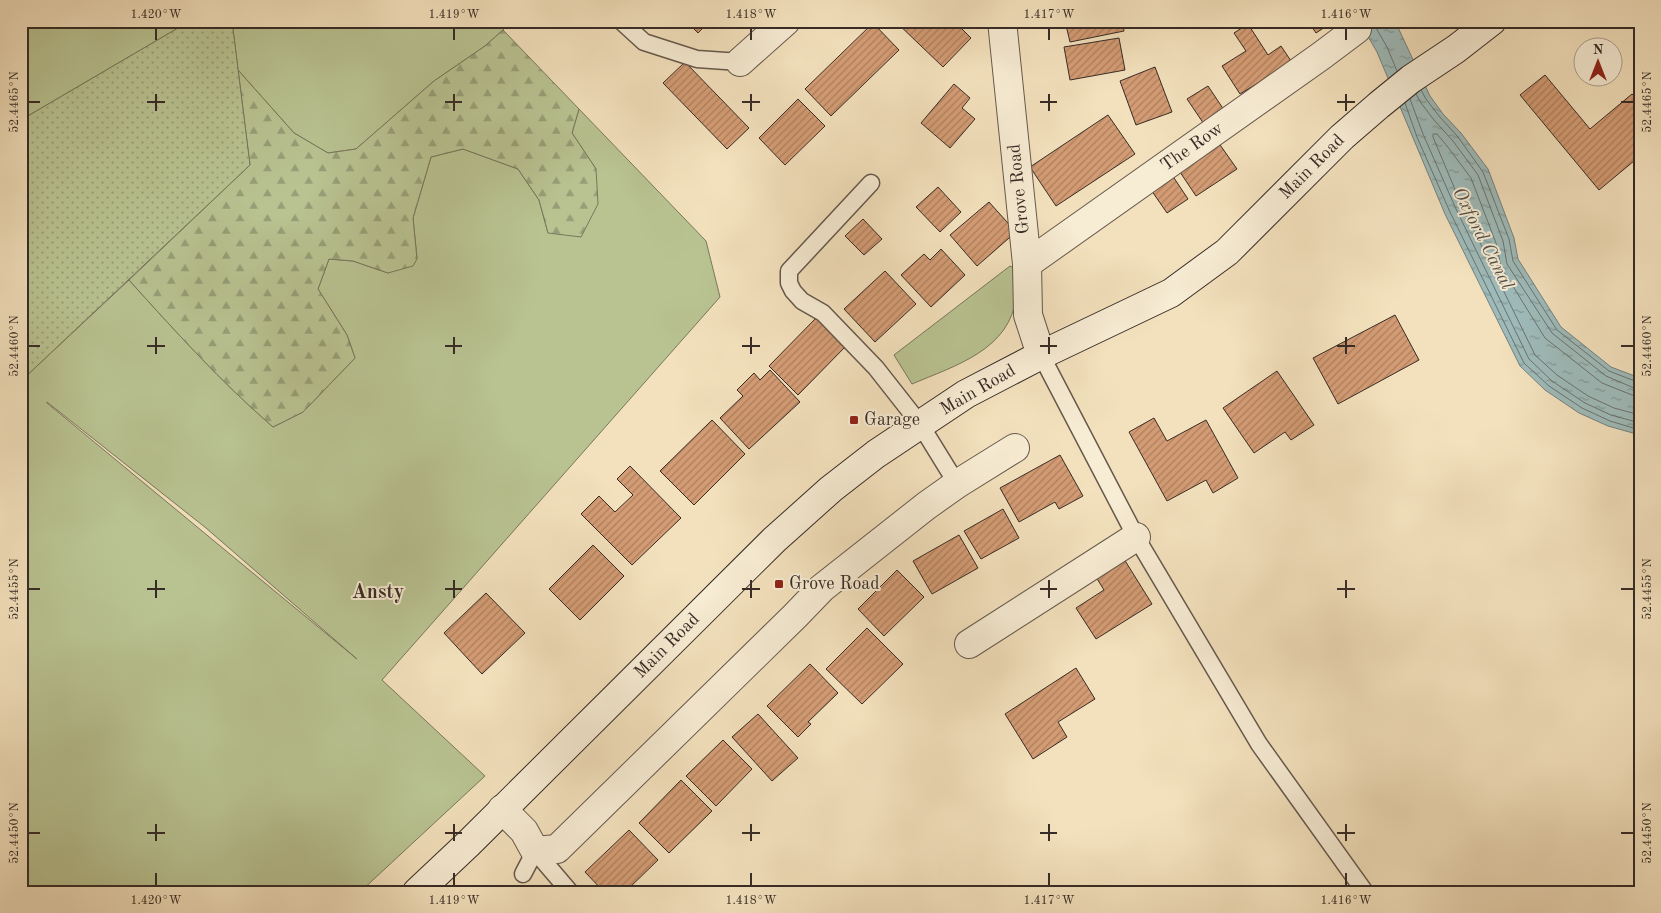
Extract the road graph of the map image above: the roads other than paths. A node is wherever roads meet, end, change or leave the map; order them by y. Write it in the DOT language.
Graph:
graph roads {
  1 [pos="621,21"];
  2 [pos="786,21"];
  3 [pos="1002,21"];
  4 [pos="1492,21"];
  5 [pos="1357,29"];
  6 [pos="740,62"];
  7 [pos="871,183"];
  8 [pos="1027,264"];
  9 [pos="1040,355"];
  10 [pos="920,424"];
  11 [pos="1015,448"];
  12 [pos="957,484"];
  13 [pos="1136,536"];
  14 [pos="969,644"];
  15 [pos="502,809"];
  16 [pos="529,862"];
  17 [pos="417,892"];
  18 [pos="570,892"];
  19 [pos="1365,892"];
  1 -- 6 [label="lane"];
  2 -- 6 [label="street"];
  3 -- 8 [label="street, Grove Road"];
  4 -- 9 [label="street, Main Road"];
  5 -- 8 [label="street, The Row"];
  7 -- 10 [label="lane"];
  8 -- 9 [label="street, Grove Road"];
  9 -- 10 [label="street, Main Road"];
  9 -- 13 [label="lane"];
  10 -- 12 [label="lane"];
  10 -- 15 [label="street, Main Road"];
  11 -- 12 [label="street"];
  12 -- 16 [label="street"];
  13 -- 14 [label="street"];
  13 -- 19 [label="lane"];
  15 -- 16 [label="street"];
  15 -- 17 [label="street, Main Road"];
  16 -- 18 [label="lane"];
}
